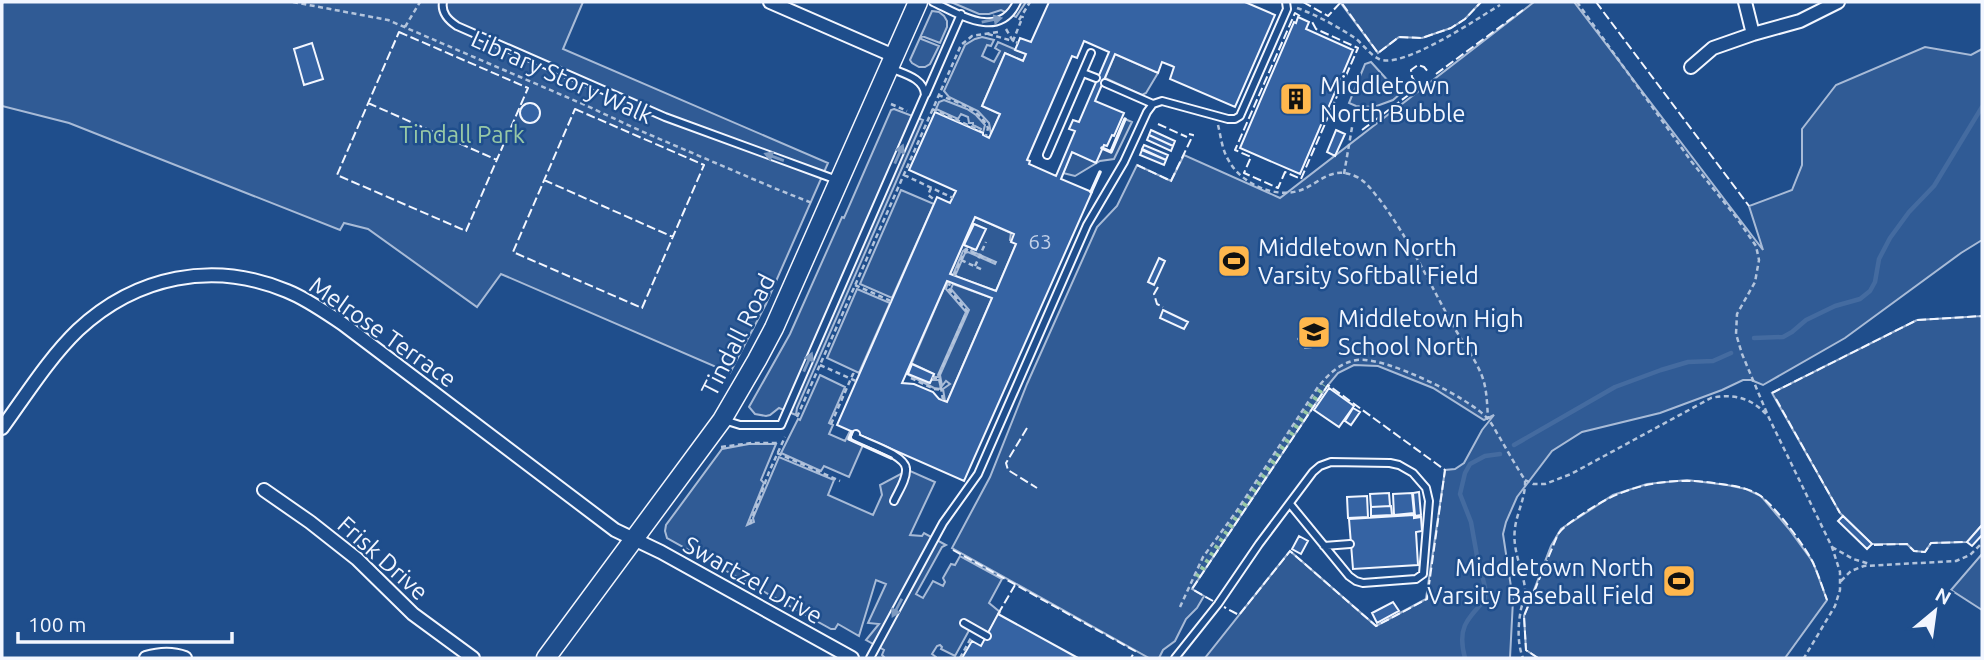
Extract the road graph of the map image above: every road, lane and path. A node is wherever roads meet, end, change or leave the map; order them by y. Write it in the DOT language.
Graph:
graph roads {
  1 [pos="293,2"];
  2 [pos="419,2"];
  3 [pos="443,2"];
  4 [pos="770,2"];
  5 [pos="918,2"];
  6 [pos="933,2"];
  7 [pos="1017,2"];
  8 [pos="1030,2"];
  9 [pos="1577,2"];
  10 [pos="1745,2"];
  11 [pos="1838,2"];
  12 [pos="1287,4"];
  13 [pos="1500,5"];
  14 [pos="1026,10"];
  15 [pos="961,15"];
  16 [pos="1016,22"];
  17 [pos="1011,26"];
  18 [pos="405,27"];
  19 [pos="1006,29"];
  20 [pos="986,34"];
  21 [pos="1753,34"];
  22 [pos="1013,41"];
  23 [pos="1018,43"];
  24 [pos="1091,53"];
  25 [pos="891,61"];
  26 [pos="1691,67"];
  27 [pos="1083,73"];
  28 [pos="1096,78"];
  29 [pos="1105,83"];
  30 [pos="925,95"];
  31 [pos="938,95"];
  32 [pos="891,104"];
  33 [pos="1153,104"];
  34 [pos="932,109"];
  35 [pos="1355,110"];
  36 [pos="909,112"];
  37 [pos="1216,115"];
  38 [pos="979,130"];
  39 [pos="986,136"];
  40 [pos="1047,155"];
  41 [pos="1344,174"];
  42 [pos="904,175"];
  43 [pos="839,181"];
  44 [pos="931,188"];
  45 [pos="953,198"];
  46 [pos="935,201"];
  47 [pos="813,203"];
  48 [pos="986,242"];
  49 [pos="980,256"];
  50 [pos="961,260"];
  51 [pos="996,263"];
  52 [pos="975,266"];
  53 [pos="983,270"];
  54 [pos="954,276"];
  55 [pos="950,283"];
  56 [pos="855,285"];
  57 [pos="891,301"];
  58 [pos="820,365"];
  59 [pos="858,376"];
  60 [pos="911,378"];
  61 [pos="932,378"];
  62 [pos="940,378"];
  63 [pos="851,379"];
  64 [pos="856,381"];
  65 [pos="847,387"];
  66 [pos="853,389"];
  67 [pos="942,390"];
  68 [pos="943,400"];
  69 [pos="797,417"];
  70 [pos="1488,418"];
  71 [pos="1769,418"];
  72 [pos="722,420"];
  73 [pos="831,424"];
  74 [pos="2,428"];
  75 [pos="856,434"];
  76 [pos="785,437"];
  77 [pos="782,443"];
  78 [pos="721,447"];
  79 [pos="777,453"];
  80 [pos="1525,480"];
  81 [pos="840,481"];
  82 [pos="264,490"];
  83 [pos="894,501"];
  84 [pos="1290,503"];
  85 [pos="750,524"];
  86 [pos="1426,539"];
  87 [pos="634,540"];
  88 [pos="1416,540"];
  89 [pos="1982,543"];
  90 [pos="1350,544"];
  91 [pos="1324,546"];
  92 [pos="1832,547"];
  93 [pos="1874,565"];
  94 [pos="1841,581"];
  95 [pos="1180,607"];
  96 [pos="964,623"];
  97 [pos="987,636"];
  98 [pos="971,638"];
  99 [pos="1178,655"];
  100 [pos="146,658"];
  101 [pos="185,658"];
  102 [pos="472,658"];
  103 [pos="546,658"];
  104 [pos="852,658"];
  105 [pos="870,658"];
  106 [pos="960,658"];
  107 [pos="1523,658"];
  108 [pos="1804,658"];
  1 -- 18 [label="path, Library Story Walk"];
  2 -- 18 [label="path"];
  43 -- 3 [label="lane, one-way"];
  4 -- 25 [label="street"];
  5 -- 25 [label="street, Tindall Road"];
  6 -- 15 [label="lane"];
  15 -- 7 [label="lane, one-way"];
  8 -- 14 [label="path"];
  9 -- 71 [label="path"];
  10 -- 21 [label="street"];
  11 -- 21 [label="street"];
  12 -- 13 [label="path"];
  12 -- 37 [label="lane"];
  14 -- 16 [label="path"];
  14 -- 22 [label="path"];
  15 -- 30 [label="lane"];
  17 -- 19 [label="path"];
  18 -- 47 [label="path, Library Story Walk"];
  19 -- 20 [label="path"];
  19 -- 22 [label="path"];
  20 -- 22 [label="path"];
  20 -- 31 [label="path"];
  21 -- 26 [label="street"];
  22 -- 23 [label="path"];
  24 -- 27 [label="lane"];
  25 -- 30 [label="lane"];
  25 -- 43 [label="street, Tindall Road"];
  27 -- 28 [label="lane"];
  27 -- 40 [label="lane"];
  29 -- 33 [label="lane"];
  72 -- 30 [label="lane, one-way"];
  31 -- 34 [label="path"];
  31 -- 39 [label="path"];
  32 -- 36 [label="path"];
  33 -- 37 [label="lane"];
  33 -- 105 [label="lane, one-way"];
  34 -- 38 [label="path"];
  34 -- 42 [label="path"];
  35 -- 41 [label="path"];
  37 -- 41 [label="path"];
  41 -- 70 [label="path"];
  42 -- 44 [label="path"];
  42 -- 56 [label="path"];
  43 -- 72 [label="street, Tindall Road"];
  44 -- 45 [label="path"];
  44 -- 46 [label="path"];
  48 -- 49 [label="path"];
  49 -- 50 [label="path"];
  49 -- 51 [label="path"];
  49 -- 52 [label="path"];
  50 -- 52 [label="path"];
  50 -- 54 [label="path"];
  52 -- 53 [label="path"];
  55 -- 62 [label="path"];
  56 -- 57 [label="path"];
  56 -- 58 [label="path"];
  58 -- 63 [label="path"];
  58 -- 69 [label="path"];
  59 -- 63 [label="path"];
  60 -- 67 [label="path"];
  61 -- 62 [label="path"];
  62 -- 67 [label="path"];
  63 -- 64 [label="path"];
  63 -- 65 [label="path"];
  65 -- 66 [label="path"];
  65 -- 73 [label="path"];
  67 -- 68 [label="path"];
  70 -- 80 [label="path"];
  70 -- 95 [label="path"];
  71 -- 80 [label="path"];
  71 -- 92 [label="path"];
  72 -- 87 [label="street, Tindall Road"];
  74 -- 87 [label="street, Melrose Terrace"];
  75 -- 83 [label="lane"];
  76 -- 77 [label="path"];
  77 -- 78 [label="path"];
  77 -- 79 [label="path"];
  79 -- 81 [label="path"];
  79 -- 85 [label="path"];
  80 -- 107 [label="path"];
  82 -- 102 [label="street, Frisk Drive"];
  84 -- 86 [label="lane"];
  84 -- 91 [label="lane"];
  84 -- 99 [label="lane"];
  86 -- 88 [label="lane"];
  86 -- 91 [label="lane"];
  87 -- 103 [label="street, Tindall Road"];
  87 -- 104 [label="street, Swartzel Drive"];
  89 -- 93 [label="path"];
  90 -- 91 [label="lane"];
  92 -- 93 [label="path"];
  92 -- 94 [label="path"];
  93 -- 94 [label="path"];
  94 -- 108 [label="path"];
  96 -- 97 [label="lane"];
  98 -- 106 [label="path"];
  100 -- 101 [label="street"];
}
